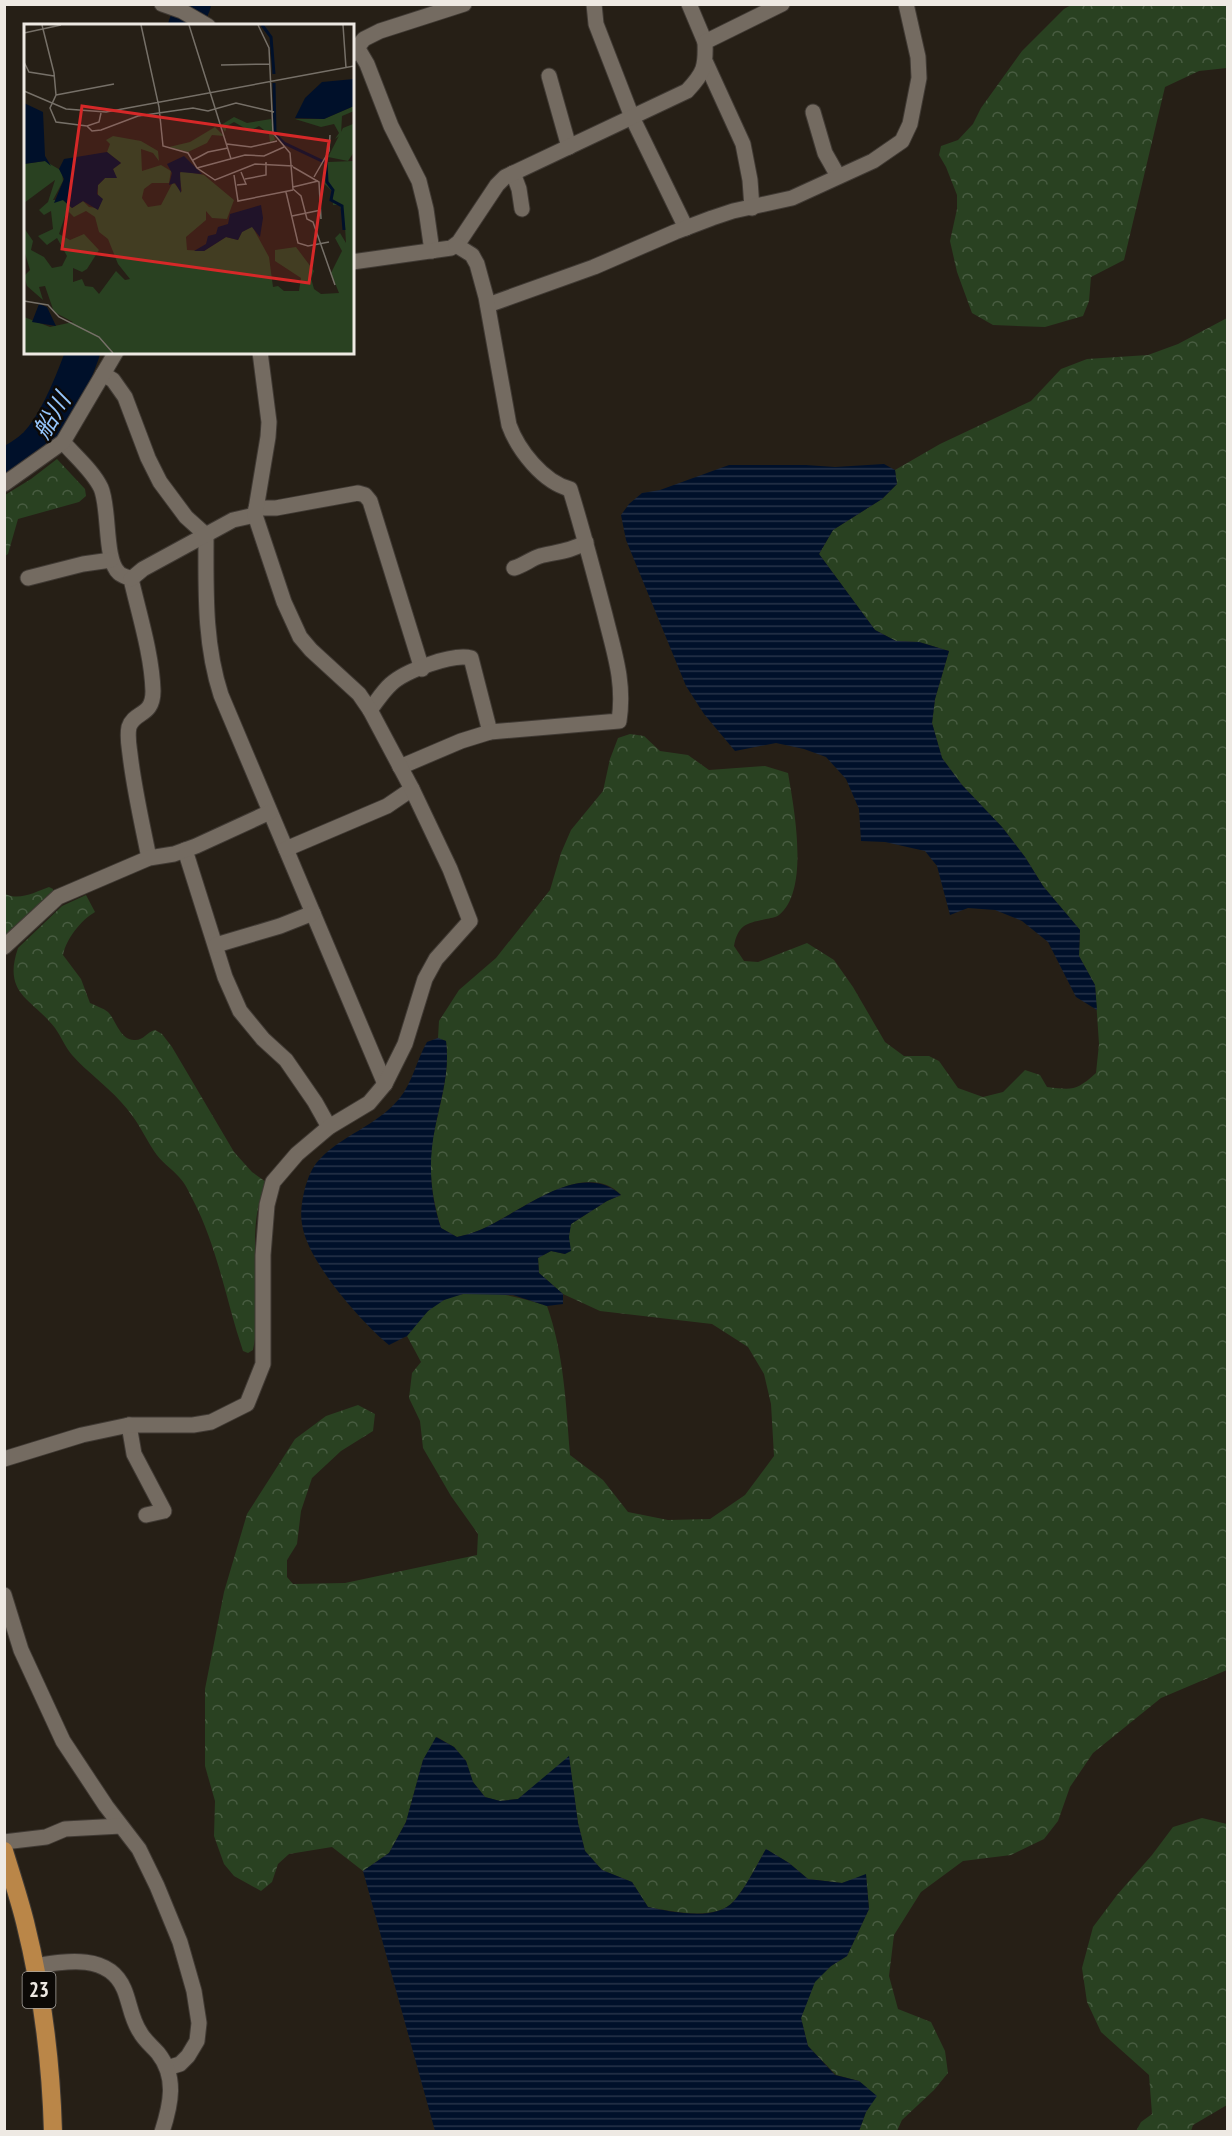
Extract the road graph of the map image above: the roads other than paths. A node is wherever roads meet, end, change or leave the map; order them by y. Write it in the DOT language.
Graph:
graph roads {
  1 [pos="162,4"];
  2 [pos="464,4"];
  3 [pos="594,4"];
  4 [pos="689,4"];
  5 [pos="782,4"];
  6 [pos="906,4"];
  7 [pos="205,24"];
  8 [pos="705,42"];
  9 [pos="355,50"];
  10 [pos="706,63"];
  11 [pos="549,76"];
  12 [pos="813,112"];
  13 [pos="632,117"];
  14 [pos="569,147"];
  15 [pos="513,173"];
  16 [pos="837,176"];
  17 [pos="752,208"];
  18 [pos="522,209"];
  19 [pos="686,228"];
  20 [pos="456,245"];
  21 [pos="432,251"];
  22 [pos="354,262"];
  23 [pos="488,305"];
  24 [pos="115,354"];
  25 [pos="260,354"];
  26 [pos="103,374"];
  27 [pos="63,442"];
  28 [pos="4,484"];
  29 [pos="256,511"];
  30 [pos="206,535"];
  31 [pos="586,542"];
  32 [pos="111,560"];
  33 [pos="514,567"];
  34 [pos="28,578"];
  35 [pos="131,579"];
  36 [pos="422,669"];
  37 [pos="370,710"];
  38 [pos="490,732"];
  39 [pos="400,767"];
  40 [pos="412,789"];
  41 [pos="270,812"];
  42 [pos="286,849"];
  43 [pos="185,850"];
  44 [pos="149,858"];
  45 [pos="313,913"];
  46 [pos="216,945"];
  47 [pos="4,947"];
  48 [pos="385,1084"];
  49 [pos="329,1127"];
  50 [pos="129,1425"];
  51 [pos="4,1459"];
  52 [pos="146,1515"];
  53 [pos="4,1595"];
  54 [pos="122,1826"];
  55 [pos="4,1842"];
  56 [pos="4,1851"];
  57 [pos="34,1966"];
  58 [pos="167,2068"];
  59 [pos="53,2132"];
  60 [pos="162,2132"];
  1 -- 7 [label="street"];
  2 -- 9 [label="street"];
  3 -- 13 [label="street"];
  4 -- 8 [label="street"];
  5 -- 8 [label="street"];
  6 -- 16 [label="street"];
  8 -- 10 [label="street"];
  9 -- 21 [label="street"];
  10 -- 13 [label="street"];
  10 -- 17 [label="street"];
  11 -- 14 [label="street"];
  12 -- 16 [label="street"];
  13 -- 14 [label="street"];
  13 -- 19 [label="street"];
  14 -- 15 [label="street"];
  15 -- 18 [label="street"];
  15 -- 20 [label="street"];
  16 -- 17 [label="street"];
  17 -- 19 [label="street"];
  19 -- 23 [label="street"];
  20 -- 21 [label="street"];
  20 -- 23 [label="street"];
  21 -- 22 [label="street"];
  23 -- 31 [label="street"];
  24 -- 26 [label="street"];
  25 -- 29 [label="street"];
  26 -- 27 [label="street"];
  26 -- 30 [label="street"];
  27 -- 28 [label="street"];
  27 -- 32 [label="street"];
  29 -- 30 [label="street"];
  29 -- 36 [label="street"];
  29 -- 37 [label="street"];
  30 -- 35 [label="street"];
  30 -- 41 [label="street"];
  31 -- 33 [label="street"];
  31 -- 38 [label="street"];
  32 -- 34 [label="street"];
  32 -- 35 [label="street"];
  35 -- 44 [label="street"];
  36 -- 37 [label="street"];
  36 -- 38 [label="street"];
  37 -- 39 [label="street"];
  38 -- 39 [label="street"];
  39 -- 40 [label="street"];
  40 -- 42 [label="street"];
  40 -- 48 [label="street"];
  41 -- 42 [label="street"];
  41 -- 43 [label="street"];
  42 -- 45 [label="street"];
  43 -- 44 [label="street"];
  43 -- 46 [label="street"];
  44 -- 47 [label="street"];
  45 -- 46 [label="street"];
  45 -- 48 [label="street"];
  46 -- 49 [label="street"];
  48 -- 49 [label="street"];
  49 -- 50 [label="street"];
  50 -- 51 [label="street"];
  50 -- 52 [label="street"];
  53 -- 54 [label="street"];
  54 -- 55 [label="street"];
  54 -- 58 [label="street"];
  56 -- 57 [label="main road, 23"];
  57 -- 58 [label="street"];
  57 -- 59 [label="main road, 23"];
  58 -- 60 [label="street"];
}
